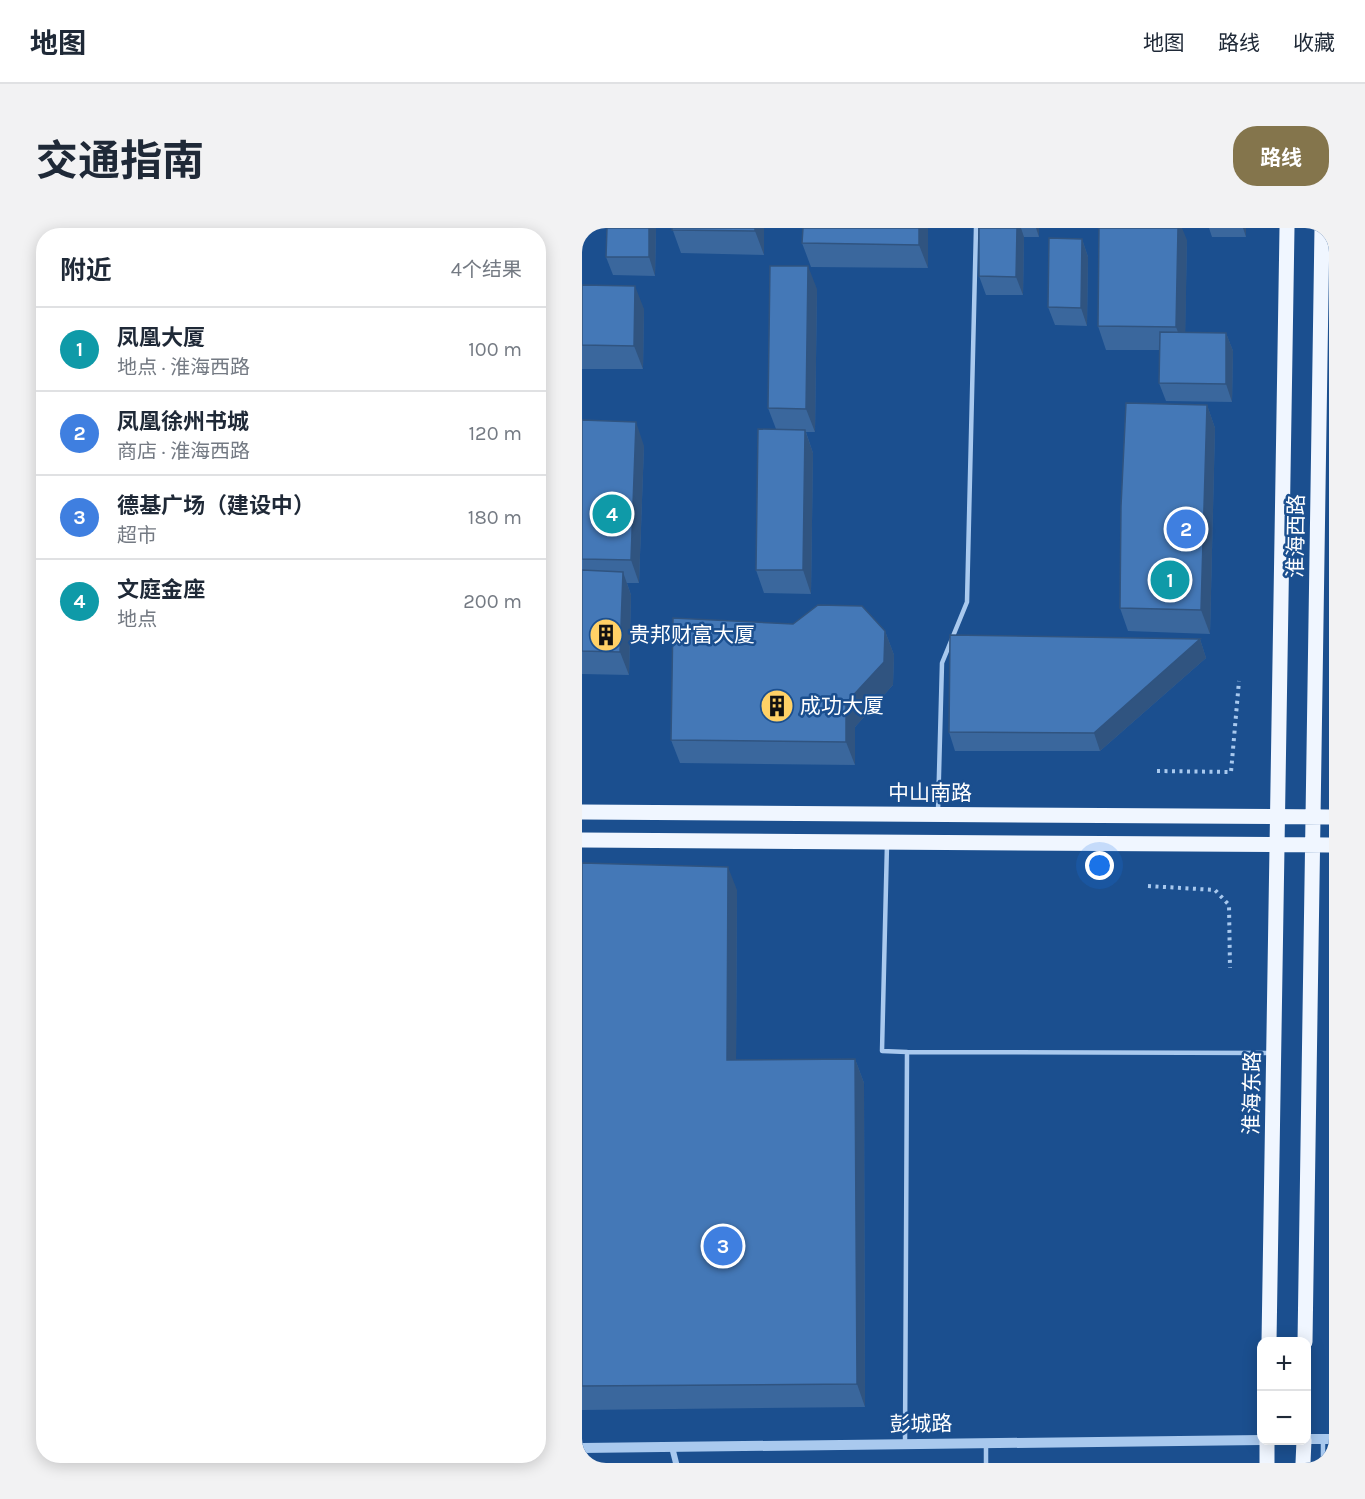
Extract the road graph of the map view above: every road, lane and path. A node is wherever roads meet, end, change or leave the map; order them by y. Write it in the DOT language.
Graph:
graph roads {
  1 [pos="976,228"];
  2 [pos="1287,228"];
  3 [pos="1322,228"];
  4 [pos="1239,681"];
  5 [pos="1157,771"];
  6 [pos="582,812"];
  7 [pos="938,814"];
  8 [pos="1277,816"];
  9 [pos="1312,816"];
  10 [pos="1329,817"];
  11 [pos="582,840"];
  12 [pos="887,842"];
  13 [pos="1277,844"];
  14 [pos="1312,845"];
  15 [pos="1329,845"];
  16 [pos="1148,886"];
  17 [pos="1230,968"];
  18 [pos="907,1052"];
  19 [pos="1274,1053"];
  20 [pos="1269,1337"];
  21 [pos="1305,1337"];
  22 [pos="1326,1439"];
  23 [pos="1257,1440"];
  24 [pos="1311,1440"];
  25 [pos="986,1443"];
  26 [pos="905,1444"];
  27 [pos="1267,1445"];
  28 [pos="1305,1445"];
  29 [pos="672,1447"];
  30 [pos="582,1448"];
  31 [pos="676,1463"];
  32 [pos="986,1463"];
  33 [pos="1267,1463"];
  34 [pos="1303,1463"];
  35 [pos="1323,1463"];
  1 -- 7 [label="lane"];
  2 -- 8 [label="main road, 淮海西路"];
  3 -- 9 [label="main road, 淮海西路"];
  4 -- 5 [label="path"];
  6 -- 7 [label="main road, 中山南路"];
  7 -- 8 [label="main road, 中山南路"];
  8 -- 9 [label="main road, 中山南路"];
  8 -- 13 [label="main road, 淮海西路"];
  9 -- 10 [label="main road, 中山南路"];
  9 -- 14 [label="main road, 淮海西路"];
  11 -- 12 [label="main road"];
  12 -- 13 [label="main road"];
  12 -- 18 [label="lane"];
  13 -- 14 [label="main road"];
  13 -- 19 [label="main road, 淮海东路"];
  14 -- 15 [label="main road"];
  14 -- 21 [label="main road"];
  16 -- 17 [label="path"];
  18 -- 19 [label="lane"];
  18 -- 26 [label="lane"];
  19 -- 20 [label="main road, 淮海东路"];
  22 -- 24 [label="street"];
  22 -- 35 [label="lane"];
  23 -- 25 [label="street, 彭城路"];
  25 -- 26 [label="street, 彭城路"];
  25 -- 32 [label="lane"];
  26 -- 29 [label="street, 彭城路"];
  27 -- 33 [label="main road"];
  28 -- 34 [label="main road"];
  29 -- 30 [label="street, 彭城路"];
  29 -- 31 [label="street"];
}
